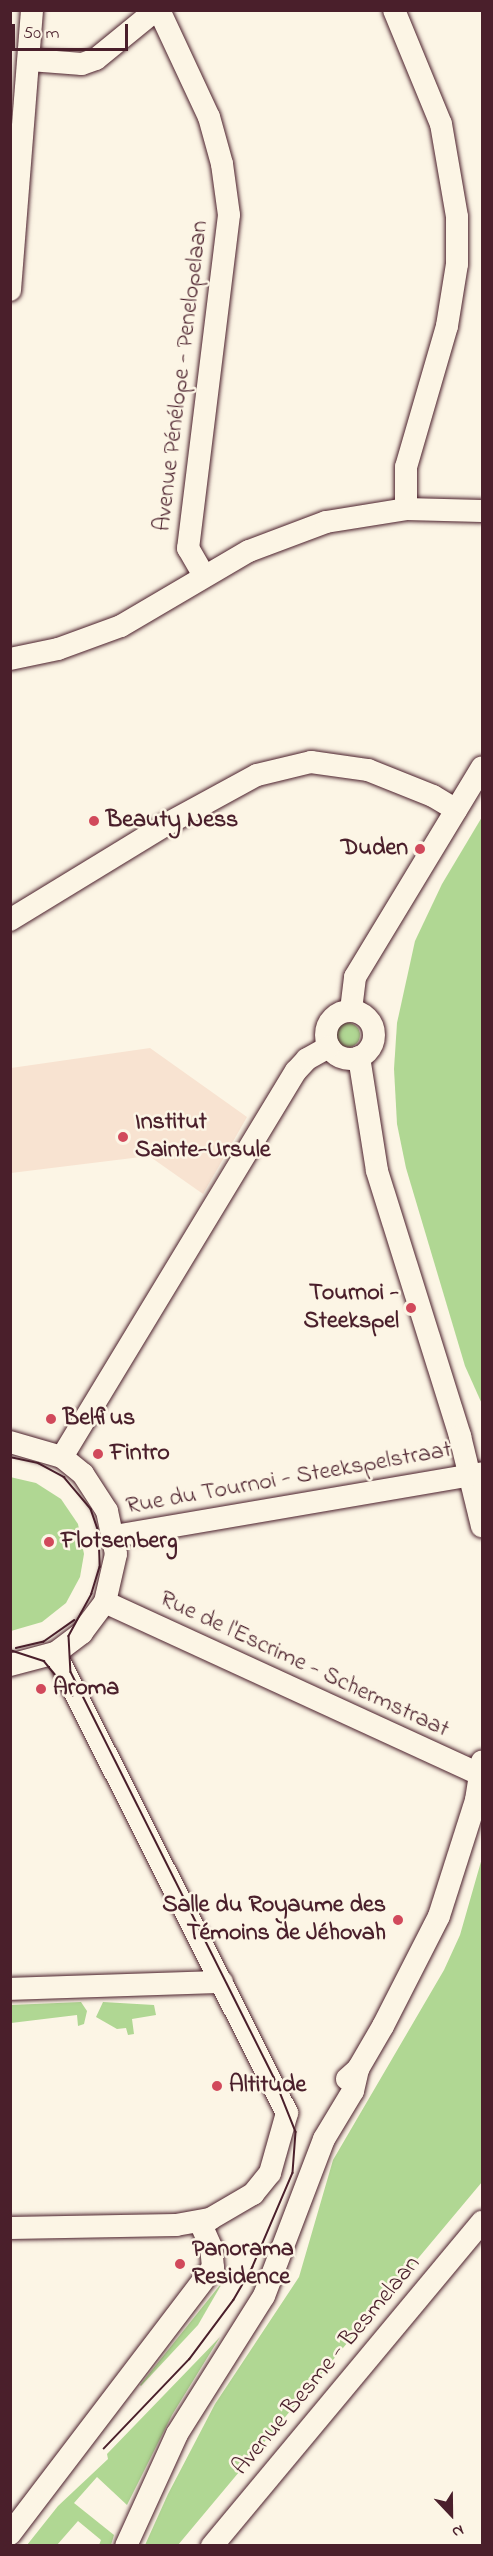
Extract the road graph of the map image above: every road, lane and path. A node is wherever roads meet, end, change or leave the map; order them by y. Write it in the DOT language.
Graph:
graph roads {
  1 [pos="32,10"];
  2 [pos="158,10"];
  3 [pos="394,10"];
  4 [pos="30,60"];
  5 [pos="10,290"];
  6 [pos="406,509"];
  7 [pos="483,511"];
  8 [pos="204,576"];
  9 [pos="10,659"];
  10 [pos="483,767"];
  11 [pos="456,810"];
  12 [pos="10,920"];
  13 [pos="351,1010"];
  14 [pos="329,1047"];
  15 [pos="359,1057"];
  16 [pos="10,1442"];
  17 [pos="62,1457"];
  18 [pos="477,1474"];
  19 [pos="483,1526"];
  20 [pos="115,1536"];
  21 [pos="105,1602"];
  22 [pos="55,1653"];
  23 [pos="10,1665"];
  24 [pos="482,1768"];
  25 [pos="222,1982"];
  26 [pos="10,1989"];
  27 [pos="200,2222"];
  28 [pos="483,2222"];
  29 [pos="10,2228"];
  30 [pos="10,2534"];
  31 [pos="126,2546"];
  32 [pos="212,2546"];
  1 -- 4 [label="street"];
  2 -- 4 [label="street"];
  2 -- 8 [label="street, Avenue Pénélope - Penelopelaan"];
  3 -- 6 [label="street"];
  4 -- 5 [label="street"];
  6 -- 7 [label="street"];
  6 -- 8 [label="street"];
  8 -- 9 [label="street"];
  10 -- 11 [label="street"];
  11 -- 12 [label="street"];
  11 -- 13 [label="street"];
  13 -- 14 [label="street"];
  13 -- 15 [label="street"];
  14 -- 15 [label="street"];
  14 -- 17 [label="street"];
  15 -- 18 [label="street"];
  16 -- 17 [label="street"];
  17 -- 20 [label="street"];
  18 -- 19 [label="street"];
  18 -- 20 [label="street, Rue du Tournoi - Steekspelstraat"];
  20 -- 21 [label="street"];
  21 -- 22 [label="street"];
  21 -- 24 [label="street, Rue de l'Escrime - Schermstraat"];
  22 -- 23 [label="street"];
  22 -- 25 [label="street"];
  24 -- 31 [label="street"];
  25 -- 26 [label="street"];
  25 -- 27 [label="street"];
  27 -- 29 [label="street"];
  27 -- 30 [label="street"];
  28 -- 32 [label="street, Avenue Besme - Besmelaan"];
}
